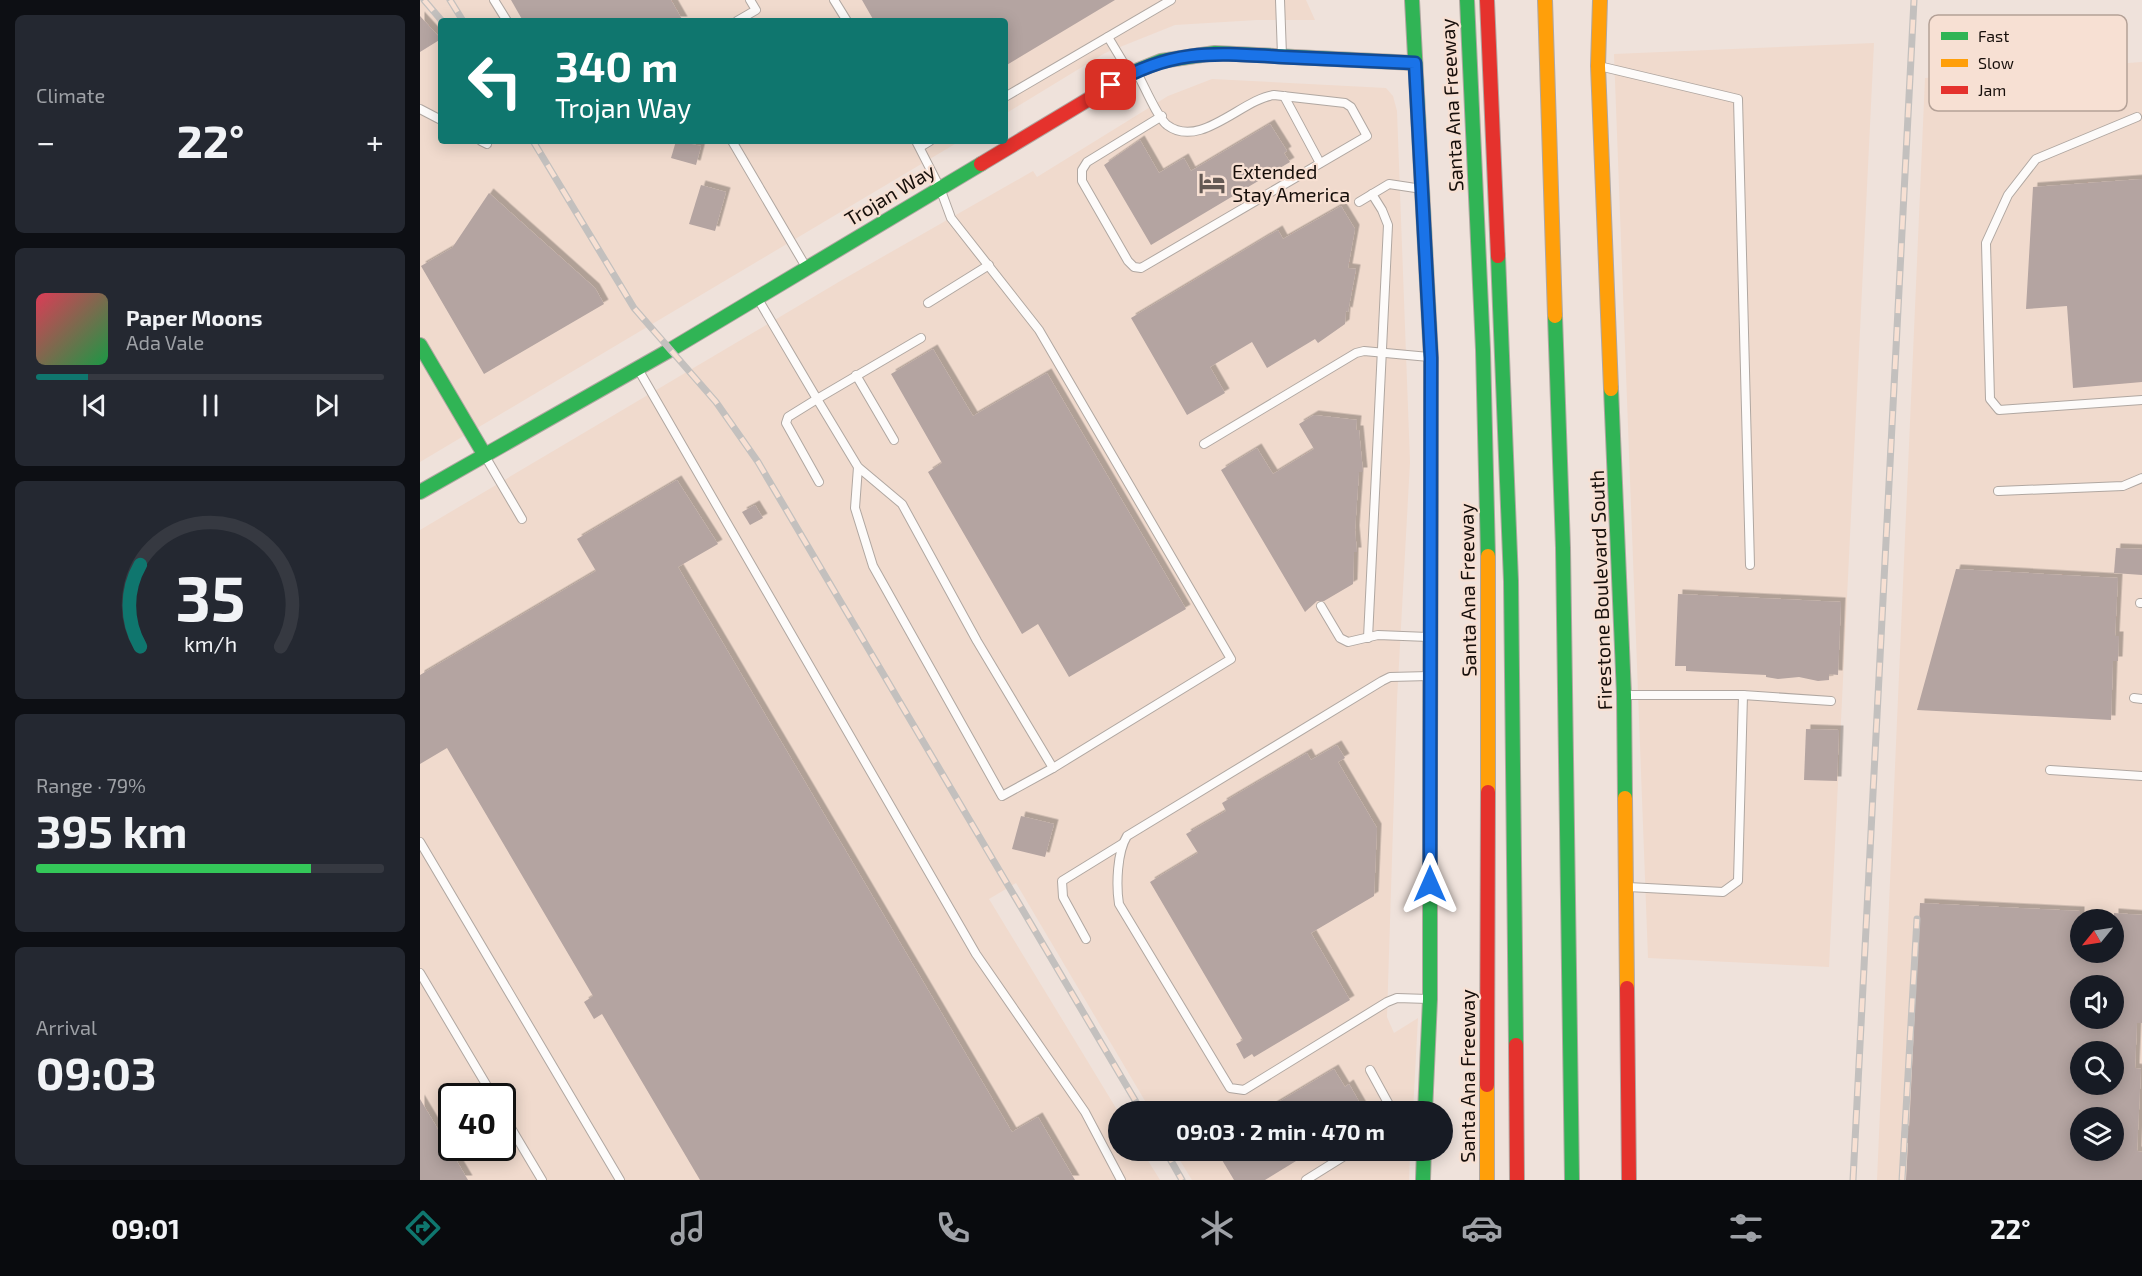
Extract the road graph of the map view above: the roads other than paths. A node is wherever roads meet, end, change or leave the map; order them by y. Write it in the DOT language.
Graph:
graph roads {
  1 [pos="494,0"];
  2 [pos="750,0"];
  3 [pos="834,0"];
  4 [pos="1171,0"];
  5 [pos="1280,0"];
  6 [pos="1412,0"];
  7 [pos="1467,0"];
  8 [pos="1487,0"];
  9 [pos="1545,0"];
  10 [pos="1559,0"];
  11 [pos="1600,0"];
  12 [pos="505,18"];
  13 [pos="742,18"];
  14 [pos="845,18"];
  15 [pos="1108,37"];
  16 [pos="1548,42"];
  17 [pos="1282,57"];
  18 [pos="1415,63"];
  19 [pos="1598,66"];
  20 [pos="1133,72"];
  21 [pos="1008,95"];
  22 [pos="1284,96"];
  23 [pos="420,109"];
  24 [pos="1162,116"];
  25 [pos="2137,117"];
  26 [pos="438,118"];
  27 [pos="734,144"];
  28 [pos="918,144"];
  29 [pos="1320,163"];
  30 [pos="940,188"];
  31 [pos="1423,189"];
  32 [pos="1372,194"];
  33 [pos="1359,202"];
  34 [pos="989,265"];
  35 [pos="807,268"];
  36 [pos="757,298"];
  37 [pos="928,303"];
  38 [pos="921,338"];
  39 [pos="420,345"];
  40 [pos="1382,353"];
  41 [pos="1431,358"];
  42 [pos="638,368"];
  43 [pos="856,375"];
  44 [pos="817,399"];
  45 [pos="2142,400"];
  46 [pos="894,440"];
  47 [pos="1204,444"];
  48 [pos="484,454"];
  49 [pos="858,467"];
  50 [pos="2142,478"];
  51 [pos="819,482"];
  52 [pos="1998,491"];
  53 [pos="420,492"];
  54 [pos="522,519"];
  55 [pos="1750,565"];
  56 [pos="1322,606"];
  57 [pos="1368,638"];
  58 [pos="1431,638"];
  59 [pos="1431,676"];
  60 [pos="1624,695"];
  61 [pos="1743,695"];
  62 [pos="1831,701"];
  63 [pos="1053,768"];
  64 [pos="2050,770"];
  65 [pos="2142,776"];
  66 [pos="420,843"];
  67 [pos="1122,844"];
  68 [pos="1628,887"];
  69 [pos="1086,939"];
  70 [pos="420,973"];
  71 [pos="1430,999"];
  72 [pos="1370,1070"];
  73 [pos="485,1083"];
  74 [pos="1387,1101"];
  75 [pos="1425,1101"];
  76 [pos="516,1136"];
  77 [pos="1336,1161"];
  78 [pos="1424,1161"];
  79 [pos="542,1180"];
  80 [pos="620,1180"];
  81 [pos="1121,1180"];
  82 [pos="1306,1180"];
  83 [pos="1423,1180"];
  84 [pos="1487,1180"];
  85 [pos="1517,1180"];
  86 [pos="1572,1180"];
  87 [pos="1629,1180"];
  1 -- 12 [label="lane"];
  2 -- 13 [label="lane"];
  3 -- 14 [label="lane"];
  4 -- 15 [label="lane"];
  5 -- 17 [label="lane"];
  6 -- 18 [label="main road"];
  7 -- 84 [label="main road, Santa Ana Freeway"];
  8 -- 85 [label="main road"];
  9 -- 16 [label="main road"];
  10 -- 16 [label="main road"];
  11 -- 19 [label="main road, Firestone Boulevard South"];
  15 -- 20 [label="lane"];
  15 -- 21 [label="lane"];
  16 -- 86 [label="main road"];
  17 -- 18 [label="main road, Trojan Way"];
  17 -- 20 [label="main road, Trojan Way"];
  18 -- 31 [label="main road"];
  19 -- 55 [label="lane"];
  19 -- 60 [label="main road, Firestone Boulevard South"];
  20 -- 24 [label="lane"];
  20 -- 30 [label="main road, Trojan Way"];
  22 -- 24 [label="lane"];
  22 -- 29 [label="lane"];
  22 -- 29 [label="lane"];
  23 -- 26 [label="lane"];
  24 -- 29 [label="lane"];
  25 -- 45 [label="lane"];
  27 -- 35 [label="lane"];
  28 -- 30 [label="lane"];
  30 -- 34 [label="lane"];
  30 -- 35 [label="main road, Trojan Way"];
  31 -- 32 [label="lane"];
  31 -- 41 [label="main road"];
  32 -- 33 [label="lane"];
  32 -- 40 [label="lane"];
  34 -- 37 [label="lane"];
  34 -- 63 [label="lane"];
  35 -- 36 [label="main road, Trojan Way"];
  36 -- 42 [label="main road, Trojan Way"];
  36 -- 44 [label="lane"];
  38 -- 43 [label="lane"];
  39 -- 48 [label="main road"];
  40 -- 41 [label="lane"];
  40 -- 47 [label="lane"];
  40 -- 57 [label="lane"];
  41 -- 58 [label="main road"];
  42 -- 48 [label="main road, Trojan Way"];
  42 -- 81 [label="lane"];
  43 -- 44 [label="lane"];
  43 -- 46 [label="lane"];
  44 -- 49 [label="lane"];
  44 -- 51 [label="lane"];
  48 -- 53 [label="main road, Trojan Way"];
  48 -- 54 [label="lane"];
  49 -- 63 [label="lane"];
  49 -- 63 [label="lane"];
  50 -- 52 [label="lane"];
  56 -- 57 [label="lane"];
  57 -- 58 [label="lane"];
  58 -- 59 [label="main road"];
  59 -- 67 [label="lane"];
  59 -- 71 [label="main road"];
  60 -- 61 [label="lane"];
  60 -- 68 [label="main road, Firestone Boulevard South"];
  61 -- 62 [label="lane"];
  61 -- 68 [label="lane"];
  64 -- 65 [label="lane"];
  66 -- 80 [label="lane"];
  67 -- 69 [label="lane"];
  67 -- 71 [label="lane"];
  68 -- 87 [label="main road, Firestone Boulevard South"];
  70 -- 73 [label="lane"];
  71 -- 75 [label="main road"];
  72 -- 74 [label="lane"];
  76 -- 79 [label="lane"];
  77 -- 82 [label="lane"];
  78 -- 83 [label="main road"];
}
